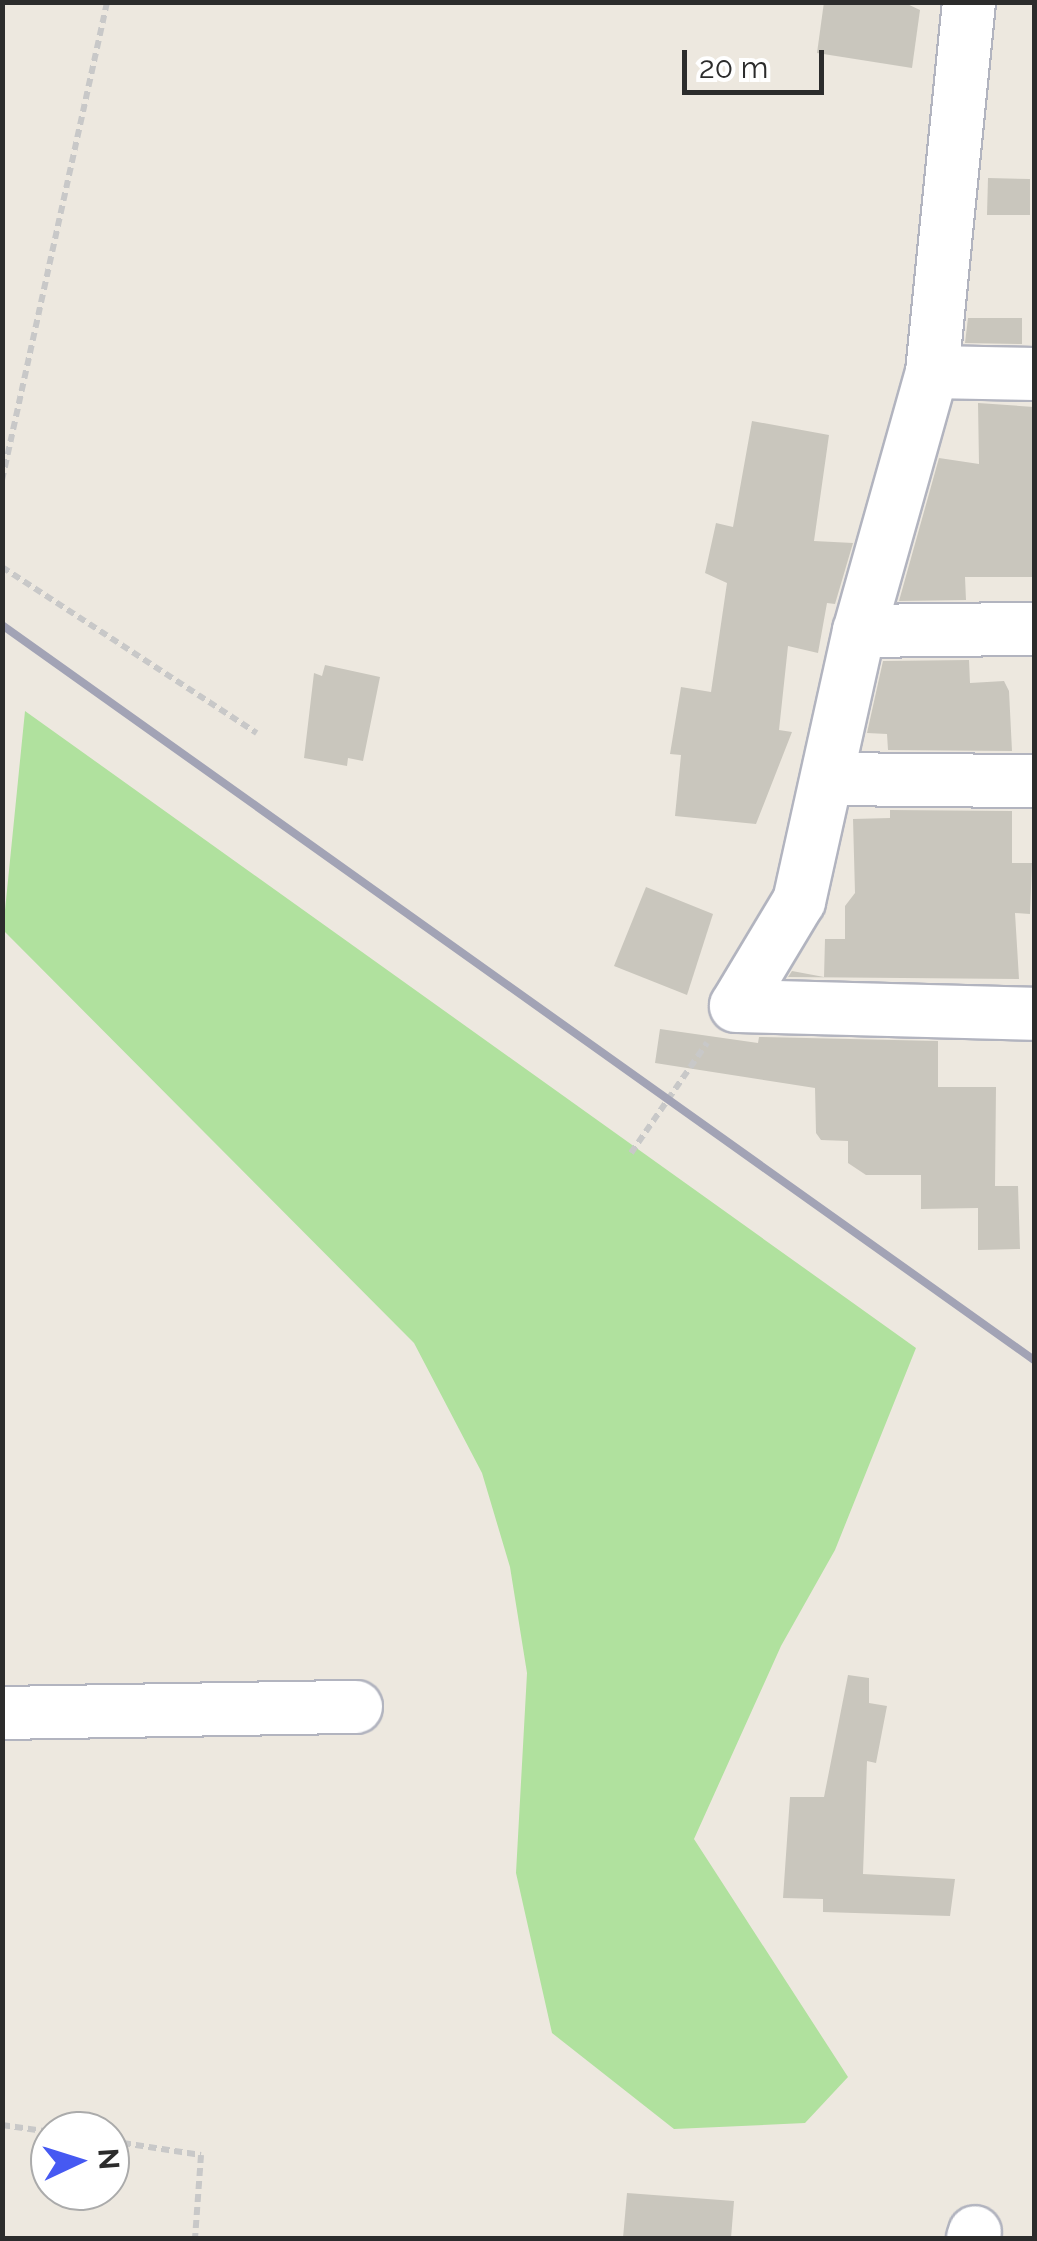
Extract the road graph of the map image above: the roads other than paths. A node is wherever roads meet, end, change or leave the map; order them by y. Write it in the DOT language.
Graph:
graph roads {
  1 [pos="969,2"];
  2 [pos="932,372"];
  3 [pos="1034,374"];
  4 [pos="1034,629"];
  5 [pos="860,631"];
  6 [pos="829,779"];
  7 [pos="1034,780"];
  8 [pos="1034,1014"];
  9 [pos="356,1707"];
  10 [pos="2,1713"];
  1 -- 2 [label="street"];
  2 -- 3 [label="street"];
  2 -- 5 [label="street"];
  4 -- 5 [label="street"];
  5 -- 6 [label="street"];
  6 -- 7 [label="street"];
  6 -- 8 [label="street"];
  9 -- 10 [label="street"];
}
